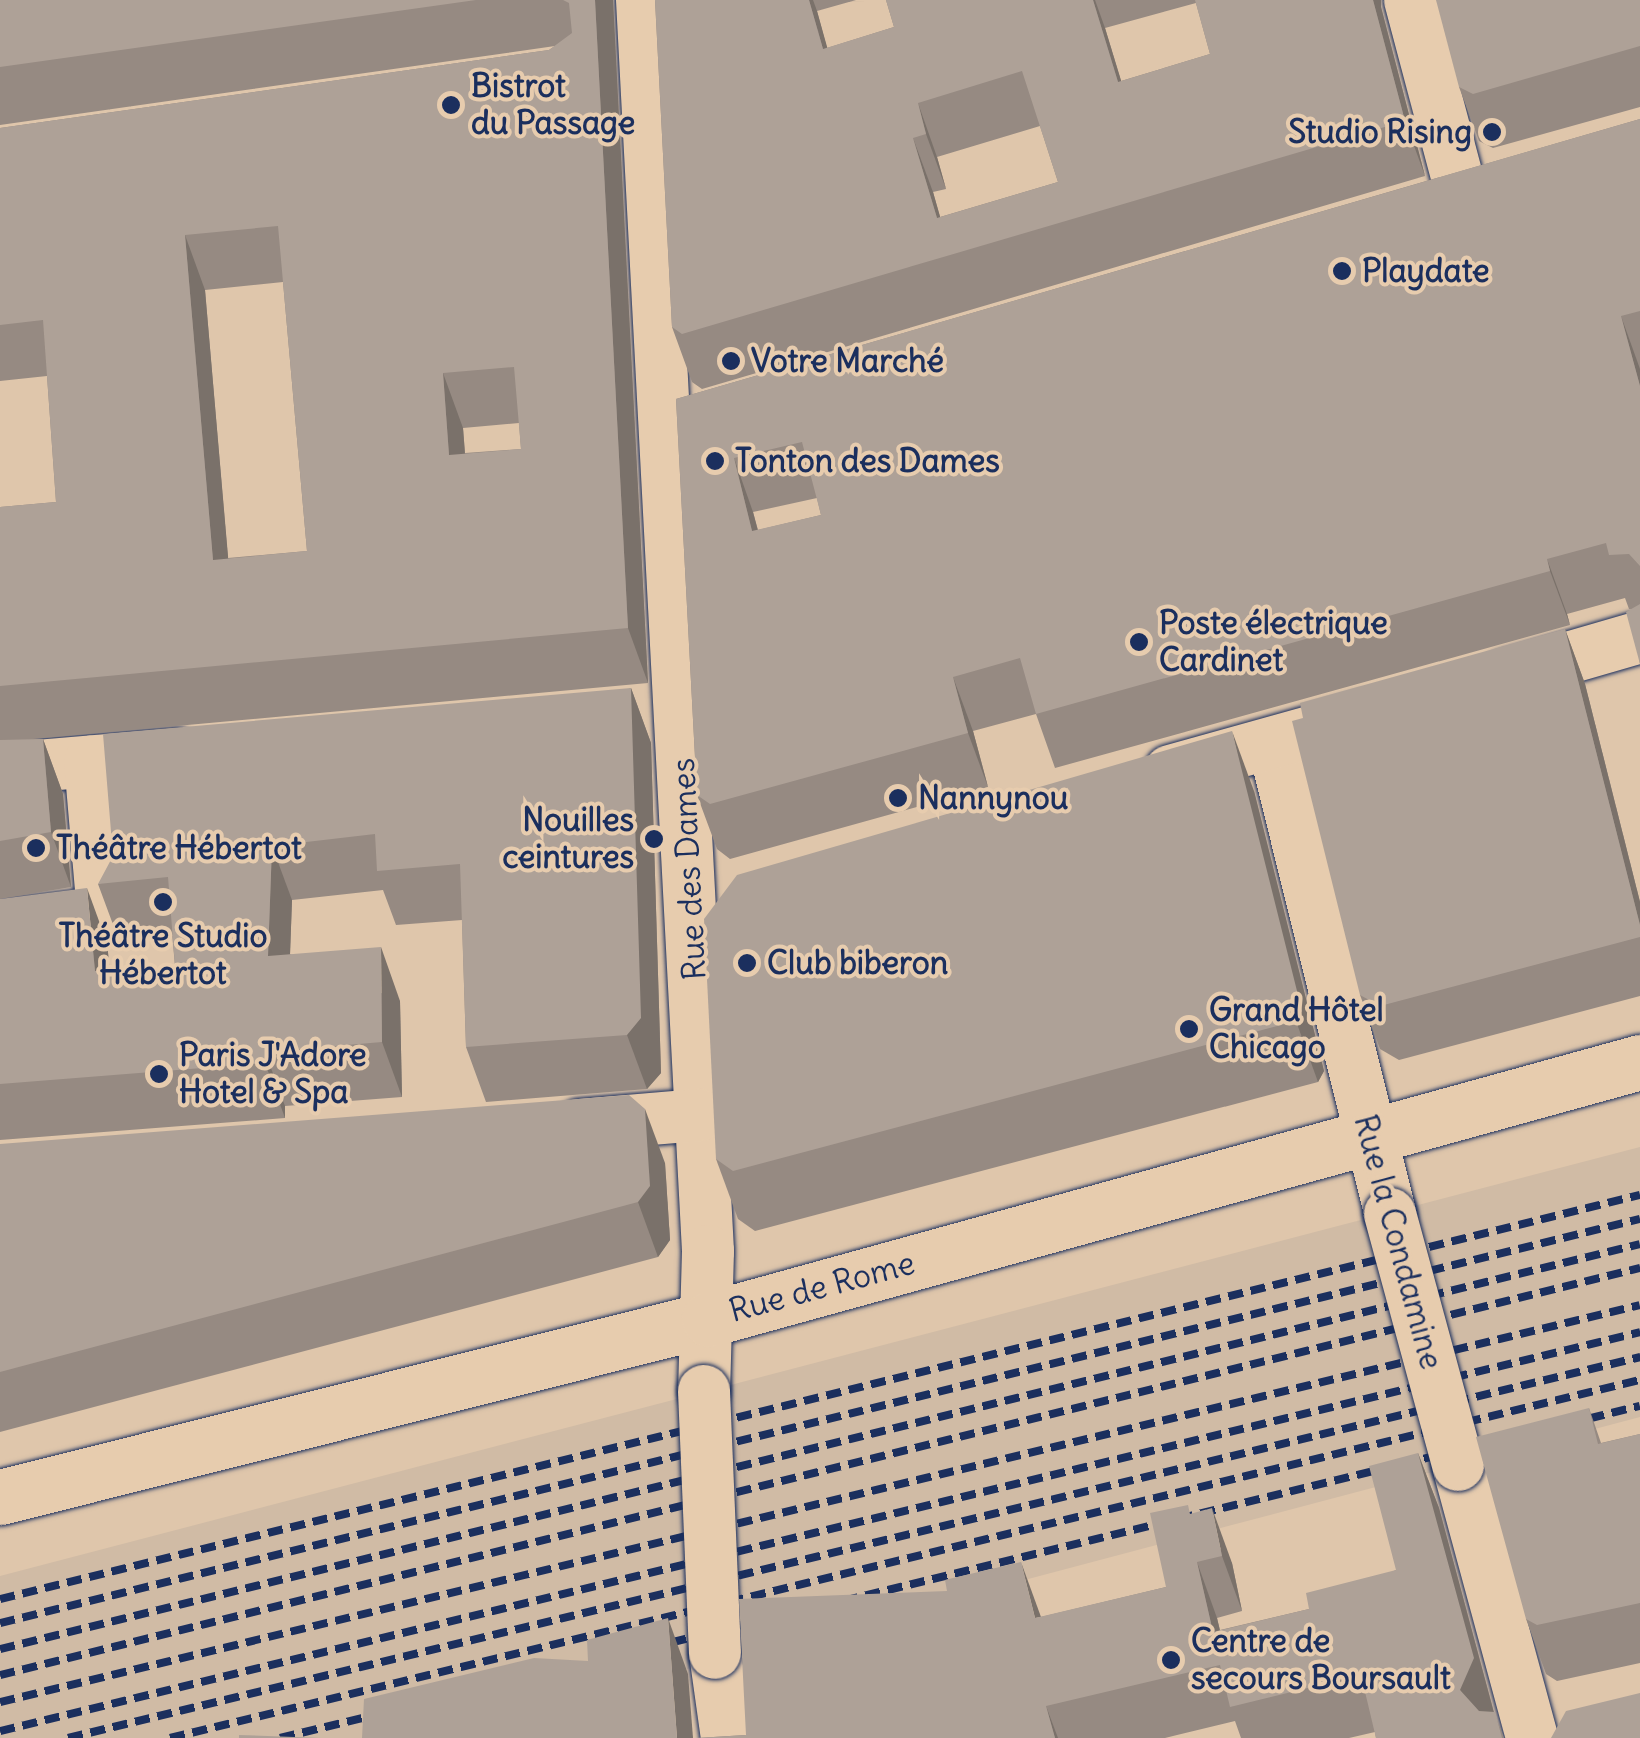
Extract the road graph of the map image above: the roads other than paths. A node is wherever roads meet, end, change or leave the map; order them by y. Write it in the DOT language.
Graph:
graph roads {
  1 [pos="642,0"];
  2 [pos="1410,0"];
  3 [pos="1514,180"];
  4 [pos="1640,636"];
  5 [pos="1274,744"];
  6 [pos="226,750"];
  7 [pos="90,762"];
  8 [pos="0,770"];
  9 [pos="1124,784"];
  10 [pos="750,885"];
  11 [pos="690,901"];
  12 [pos="0,926"];
  13 [pos="1640,1062"];
  14 [pos="700,1115"];
  15 [pos="523,1129"];
  16 [pos="1369,1136"];
  17 [pos="709,1319"];
  18 [pos="0,1497"];
  19 [pos="1536,1734"];
  20 [pos="726,1738"];
  1 -- 11 [label="street, Rue des Dames"];
  2 -- 3 [label="street"];
  4 -- 5 [label="street"];
  5 -- 9 [label="street"];
  5 -- 16 [label="street, Rue la Condamine"];
  6 -- 7 [label="street"];
  7 -- 8 [label="street"];
  7 -- 12 [label="street"];
  10 -- 11 [label="street"];
  11 -- 14 [label="street, Rue des Dames"];
  13 -- 16 [label="main road, Rue de Rome"];
  14 -- 15 [label="street"];
  14 -- 17 [label="street, Rue des Dames"];
  16 -- 17 [label="main road, Rue de Rome"];
  16 -- 19 [label="street, Rue la Condamine, bridge"];
  17 -- 18 [label="main road, Rue de Rome"];
  17 -- 20 [label="street, Rue des Dames, bridge"];
}
